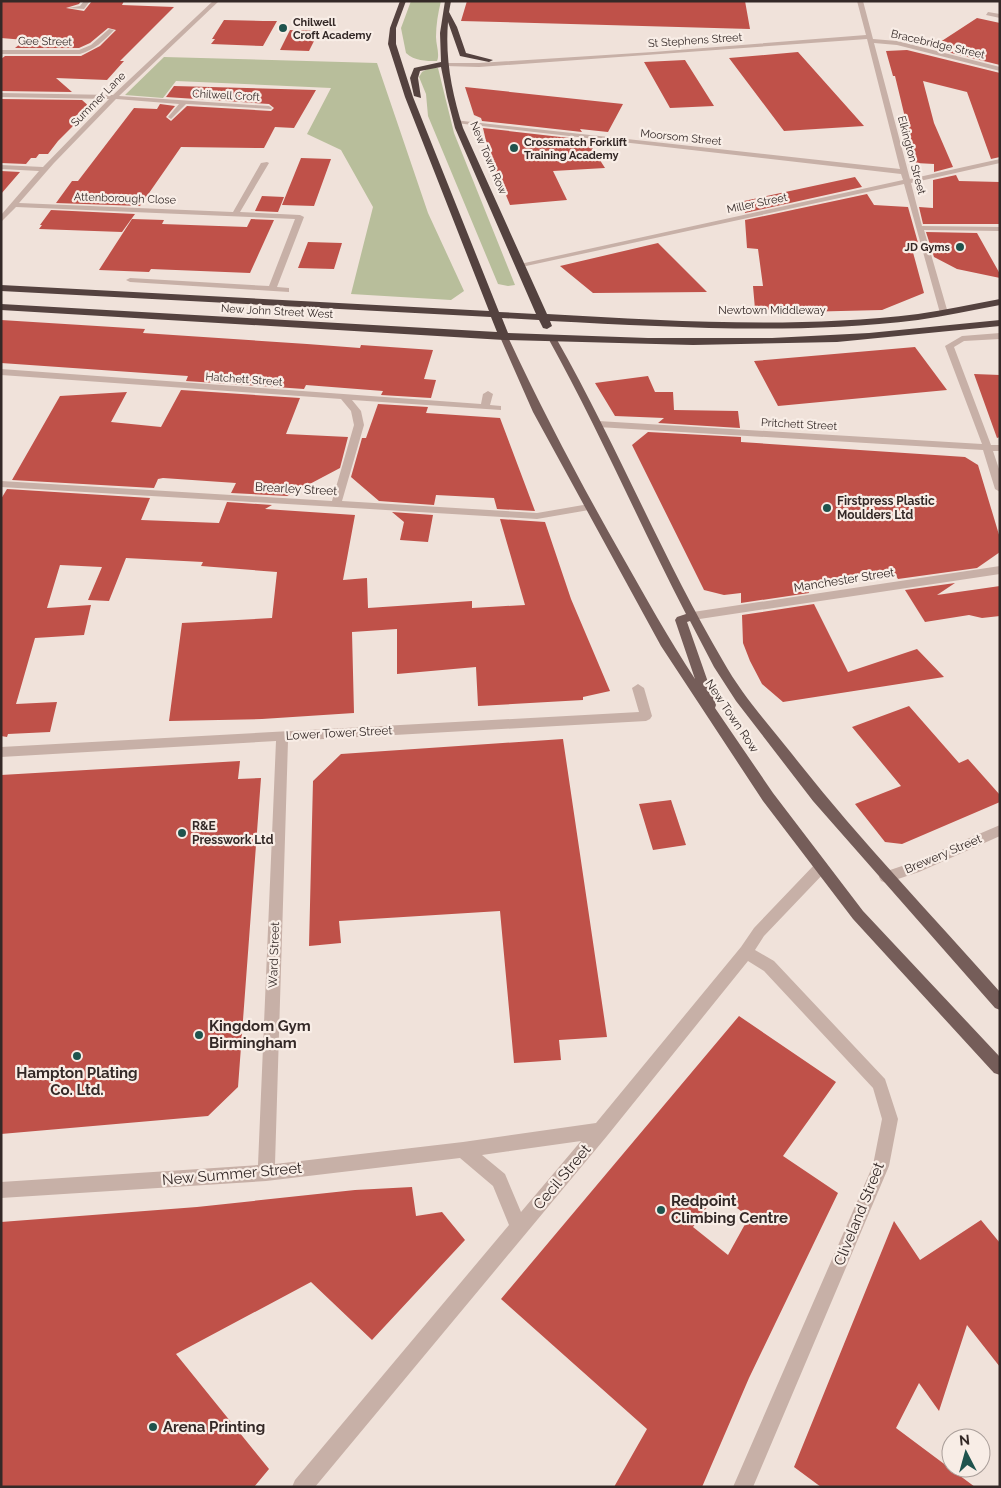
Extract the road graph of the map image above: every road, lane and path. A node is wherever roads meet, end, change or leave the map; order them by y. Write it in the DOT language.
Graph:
graph roads {
  1 [pos="87,1"];
  2 [pos="216,1"];
  3 [pos="403,1"];
  4 [pos="448,1"];
  5 [pos="860,1"];
  6 [pos="71,8"];
  7 [pos="446,12"];
  8 [pos="988,14"];
  9 [pos="1000,16"];
  10 [pos="111,30"];
  11 [pos="870,39"];
  12 [pos="1,52"];
  13 [pos="397,58"];
  14 [pos="489,60"];
  15 [pos="523,61"];
  16 [pos="445,64"];
  17 [pos="1000,69"];
  18 [pos="1,95"];
  19 [pos="112,97"];
  20 [pos="183,103"];
  21 [pos="269,108"];
  22 [pos="171,117"];
  23 [pos="417,118"];
  24 [pos="456,121"];
  25 [pos="1000,161"];
  26 [pos="265,163"];
  27 [pos="1,167"];
  28 [pos="46,168"];
  29 [pos="905,172"];
  30 [pos="907,182"];
  31 [pos="13,205"];
  32 [pos="236,213"];
  33 [pos="1,220"];
  34 [pos="919,228"];
  35 [pos="1000,229"];
  36 [pos="520,266"];
  37 [pos="130,280"];
  38 [pos="1,288"];
  39 [pos="272,289"];
  40 [pos="286,290"];
  41 [pos="1000,302"];
  42 [pos="1,308"];
  43 [pos="944,313"];
  44 [pos="493,314"];
  45 [pos="544,317"];
  46 [pos="1000,317"];
  47 [pos="1000,323"];
  48 [pos="1000,336"];
  49 [pos="504,337"];
  50 [pos="552,338"];
  51 [pos="1,372"];
  52 [pos="488,394"];
  53 [pos="345,398"];
  54 [pos="485,406"];
  55 [pos="498,408"];
  56 [pos="598,424"];
  57 [pos="988,447"];
  58 [pos="1000,448"];
  59 [pos="1,484"];
  60 [pos="1000,489"];
  61 [pos="336,504"];
  62 [pos="589,507"];
  63 [pos="1000,570"];
  64 [pos="693,616"];
  65 [pos="638,688"];
  66 [pos="712,712"];
  67 [pos="282,736"];
  68 [pos="1,752"];
  69 [pos="1000,830"];
  70 [pos="821,867"];
  71 [pos="886,877"];
  72 [pos="746,952"];
  73 [pos="1000,1003"];
  74 [pos="1000,1068"];
  75 [pos="601,1130"];
  76 [pos="463,1150"];
  77 [pos="266,1174"];
  78 [pos="1,1190"];
  79 [pos="519,1228"];
  80 [pos="302,1487"];
  81 [pos="743,1487"];
  1 -- 6 [label="street"];
  2 -- 19 [label="street, Summer Lane"];
  3 -- 13 [label="highway"];
  4 -- 7 [label="highway, New Town Row"];
  5 -- 11 [label="street, Elkington Street"];
  7 -- 14 [label="highway"];
  7 -- 16 [label="highway, New Town Row"];
  8 -- 9 [label="street"];
  10 -- 12 [label="street, Gee Street"];
  11 -- 15 [label="street, St Stephens Street"];
  11 -- 17 [label="street, Bracebridge Street"];
  11 -- 29 [label="street, Elkington Street"];
  13 -- 16 [label="highway"];
  13 -- 23 [label="highway"];
  14 -- 15 [label="street, St Stephens Street"];
  14 -- 16 [label="street, St Stephens Street"];
  15 -- 16 [label="street, St Stephens Street"];
  16 -- 23 [label="highway"];
  16 -- 24 [label="highway, New Town Row"];
  18 -- 19 [label="street, Chilwell Croft"];
  19 -- 20 [label="street, Chilwell Croft"];
  19 -- 28 [label="street, Summer Lane"];
  20 -- 21 [label="street, Chilwell Croft"];
  20 -- 22 [label="street, Chilwell Croft"];
  23 -- 44 [label="highway"];
  24 -- 29 [label="street, Moorsom Street"];
  24 -- 36 [label="highway, New Town Row"];
  25 -- 30 [label="street, Miller Street"];
  26 -- 32 [label="street"];
  27 -- 28 [label="street"];
  28 -- 31 [label="street, Summer Lane"];
  29 -- 30 [label="street, Elkington Street"];
  30 -- 34 [label="street, Elkington Street"];
  30 -- 36 [label="street, Miller Street"];
  31 -- 32 [label="street, Attenborough Close"];
  31 -- 33 [label="street, Summer Lane"];
  32 -- 39 [label="street, Attenborough Close"];
  34 -- 35 [label="street"];
  34 -- 43 [label="street, Elkington Street"];
  36 -- 45 [label="highway, New Town Row"];
  37 -- 39 [label="street"];
  38 -- 44 [label="highway, New John Street West"];
  39 -- 40 [label="street"];
  41 -- 43 [label="highway, Newtown Middleway"];
  42 -- 49 [label="highway, New John Street West"];
  43 -- 45 [label="highway, Newtown Middleway"];
  43 -- 46 [label="highway"];
  44 -- 45 [label="highway, New John Street West"];
  44 -- 49 [label="highway"];
  45 -- 50 [label="highway, New Town Row"];
  47 -- 50 [label="highway"];
  48 -- 57 [label="street"];
  49 -- 50 [label="highway, New John Street West"];
  49 -- 62 [label="main road, New Town Row"];
  50 -- 56 [label="main road, New Town Row"];
  51 -- 53 [label="street, Hatchett Street"];
  52 -- 54 [label="street"];
  53 -- 54 [label="street, Hatchett Street"];
  53 -- 61 [label="street"];
  54 -- 55 [label="street, Hatchett Street"];
  56 -- 57 [label="street, Pritchett Street"];
  56 -- 64 [label="main road, New Town Row"];
  57 -- 58 [label="street, Pritchett Street"];
  57 -- 60 [label="street"];
  59 -- 61 [label="street, Brearley Street"];
  61 -- 62 [label="street, Brearley Street"];
  62 -- 66 [label="main road, New Town Row"];
  63 -- 64 [label="street, Manchester Street"];
  64 -- 66 [label="main road"];
  64 -- 71 [label="main road, New Town Row"];
  65 -- 67 [label="street, Lower Tower Street"];
  66 -- 70 [label="main road, New Town Row"];
  67 -- 68 [label="street, Lower Tower Street"];
  67 -- 77 [label="street, Ward Street"];
  69 -- 71 [label="street, Brewery Street"];
  70 -- 72 [label="street, Cecil Street"];
  70 -- 74 [label="main road, New Town Row"];
  71 -- 73 [label="main road, New Town Row"];
  72 -- 75 [label="street, Cecil Street"];
  72 -- 81 [label="street, Cliveland Street"];
  75 -- 76 [label="street, New Summer Street"];
  75 -- 79 [label="street, Cecil Street"];
  76 -- 77 [label="street, New Summer Street"];
  76 -- 79 [label="street"];
  77 -- 78 [label="street, New Summer Street"];
  79 -- 80 [label="street, Cecil Street"];
}
